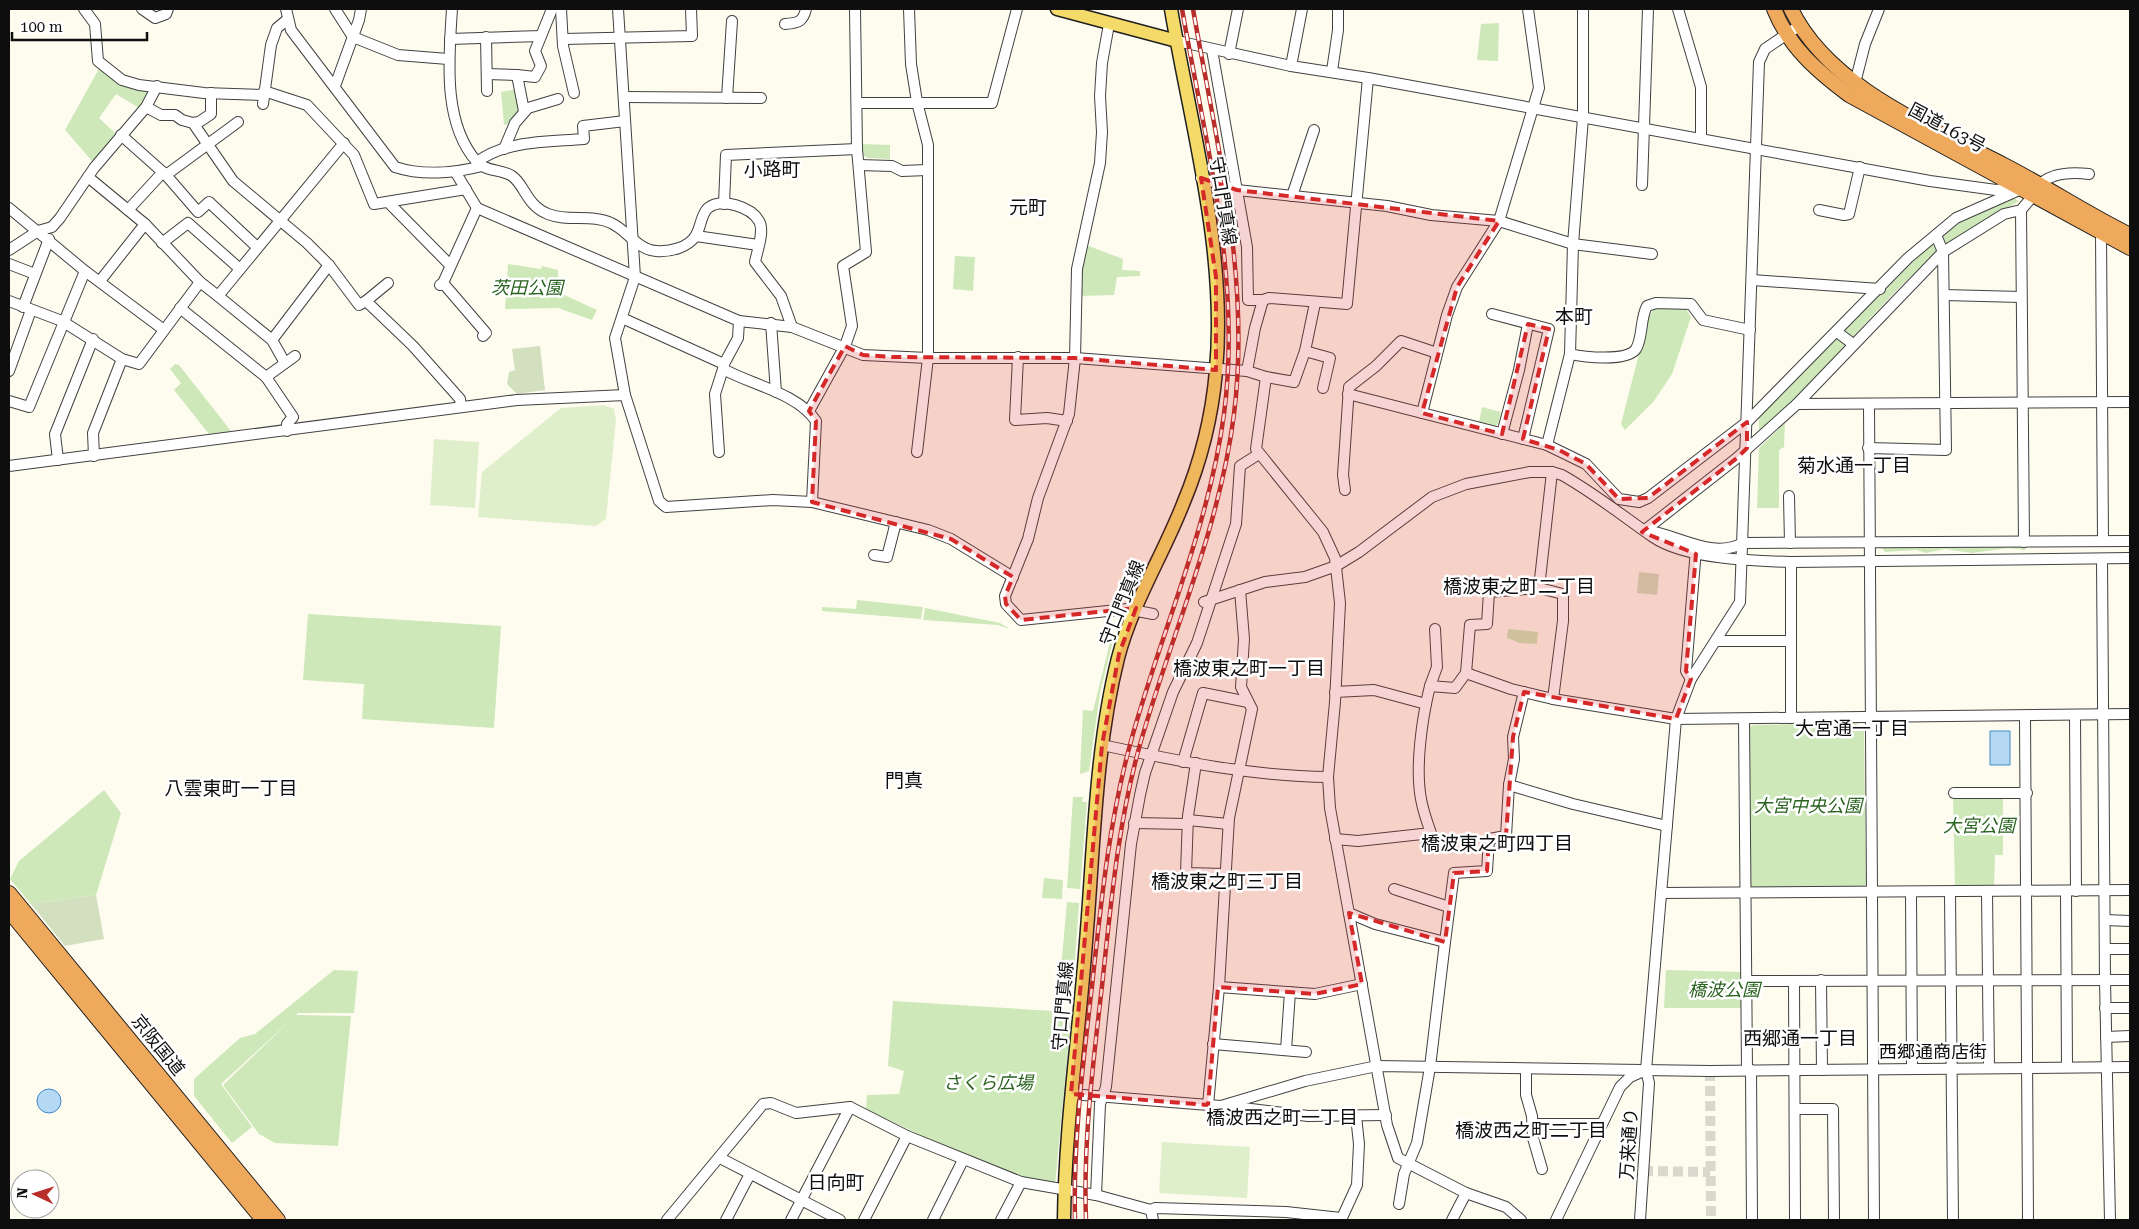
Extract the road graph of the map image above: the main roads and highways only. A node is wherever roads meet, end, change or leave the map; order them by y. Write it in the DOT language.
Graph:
graph roads {
  1 [pos="1056,9"];
  2 [pos="1171,9"];
  3 [pos="1774,9"];
  4 [pos="1791,9"];
  5 [pos="1084,13"];
  6 [pos="1177,42"];
  7 [pos="2036,191"];
  8 [pos="2130,235"];
  9 [pos="2130,248"];
  10 [pos="9,893"];
  11 [pos="9,911"];
  12 [pos="263,1220"];
  13 [pos="278,1220"];
  14 [pos="1064,1220"];
  1 -- 5 [label="main road"];
  2 -- 6 [label="main road, 守口門真線"];
  3 -- 7 [label="highway, 国道163号"];
  4 -- 7 [label="highway, 国道163号"];
  5 -- 6 [label="main road"];
  6 -- 14 [label="main road, 守口門真線"];
  7 -- 8 [label="highway, 国道163号"];
  7 -- 9 [label="highway, 国道163号"];
  10 -- 13 [label="highway, 京阪国道"];
  11 -- 12 [label="highway, 京阪国道"];
}
